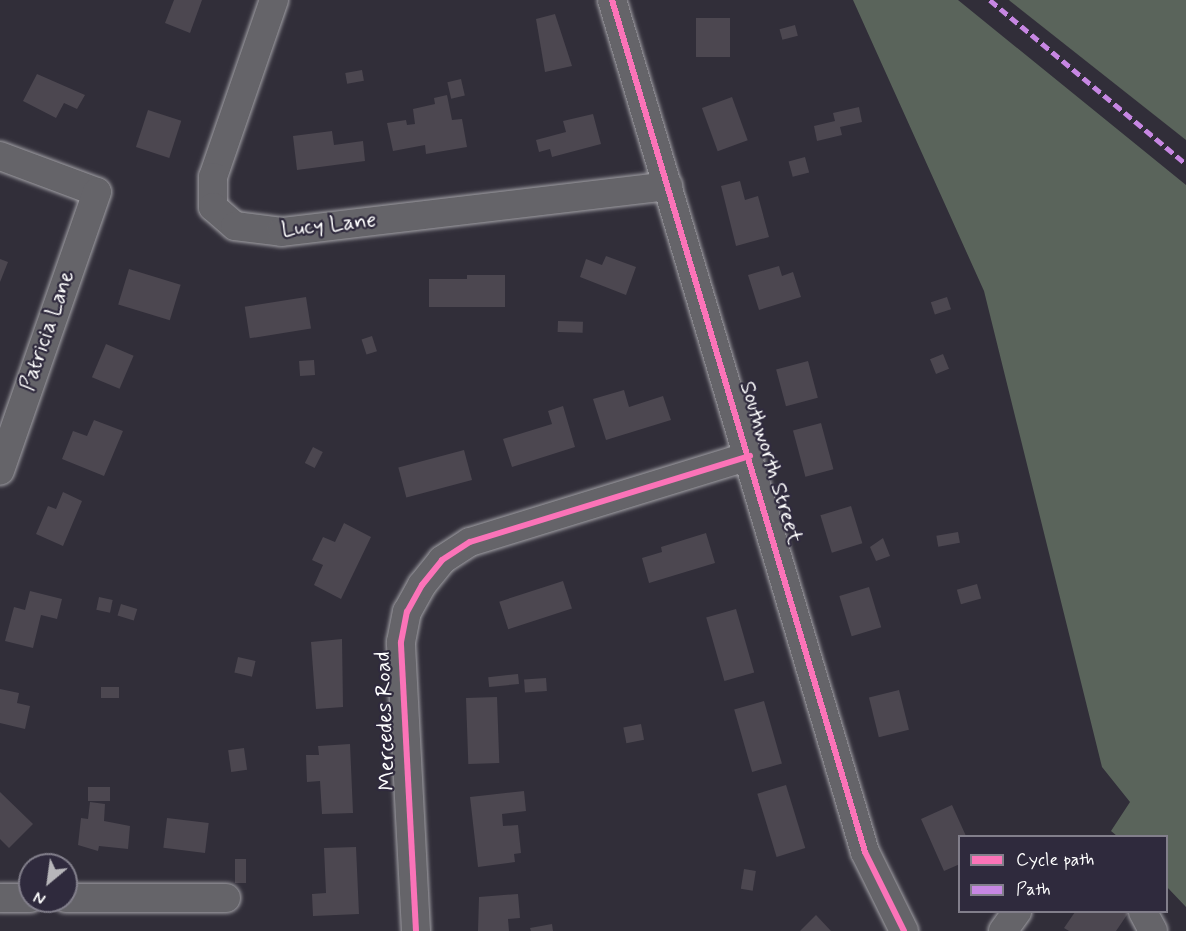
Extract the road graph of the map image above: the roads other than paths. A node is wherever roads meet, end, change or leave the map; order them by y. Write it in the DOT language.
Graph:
graph roads {
  1 [pos="274,0"];
  2 [pos="612,0"];
  3 [pos="0,156"];
  4 [pos="668,186"];
  5 [pos="750,456"];
  6 [pos="0,471"];
  7 [pos="0,898"];
  8 [pos="18,898"];
  9 [pos="78,898"];
  10 [pos="226,898"];
  11 [pos="1016,913"];
  12 [pos="1144,913"];
  13 [pos="416,931"];
  14 [pos="904,931"];
  15 [pos="1003,931"];
  16 [pos="1153,931"];
  1 -- 4 [label="street, Lucy Lane"];
  2 -- 4 [label="street, Southworth Street"];
  3 -- 6 [label="street, Patricia Lane"];
  4 -- 5 [label="street, Southworth Street"];
  5 -- 13 [label="street, Mercedes Road"];
  5 -- 14 [label="street, Southworth Street"];
  7 -- 8 [label="street"];
  9 -- 10 [label="street"];
  11 -- 15 [label="street"];
  12 -- 16 [label="street"];
}
